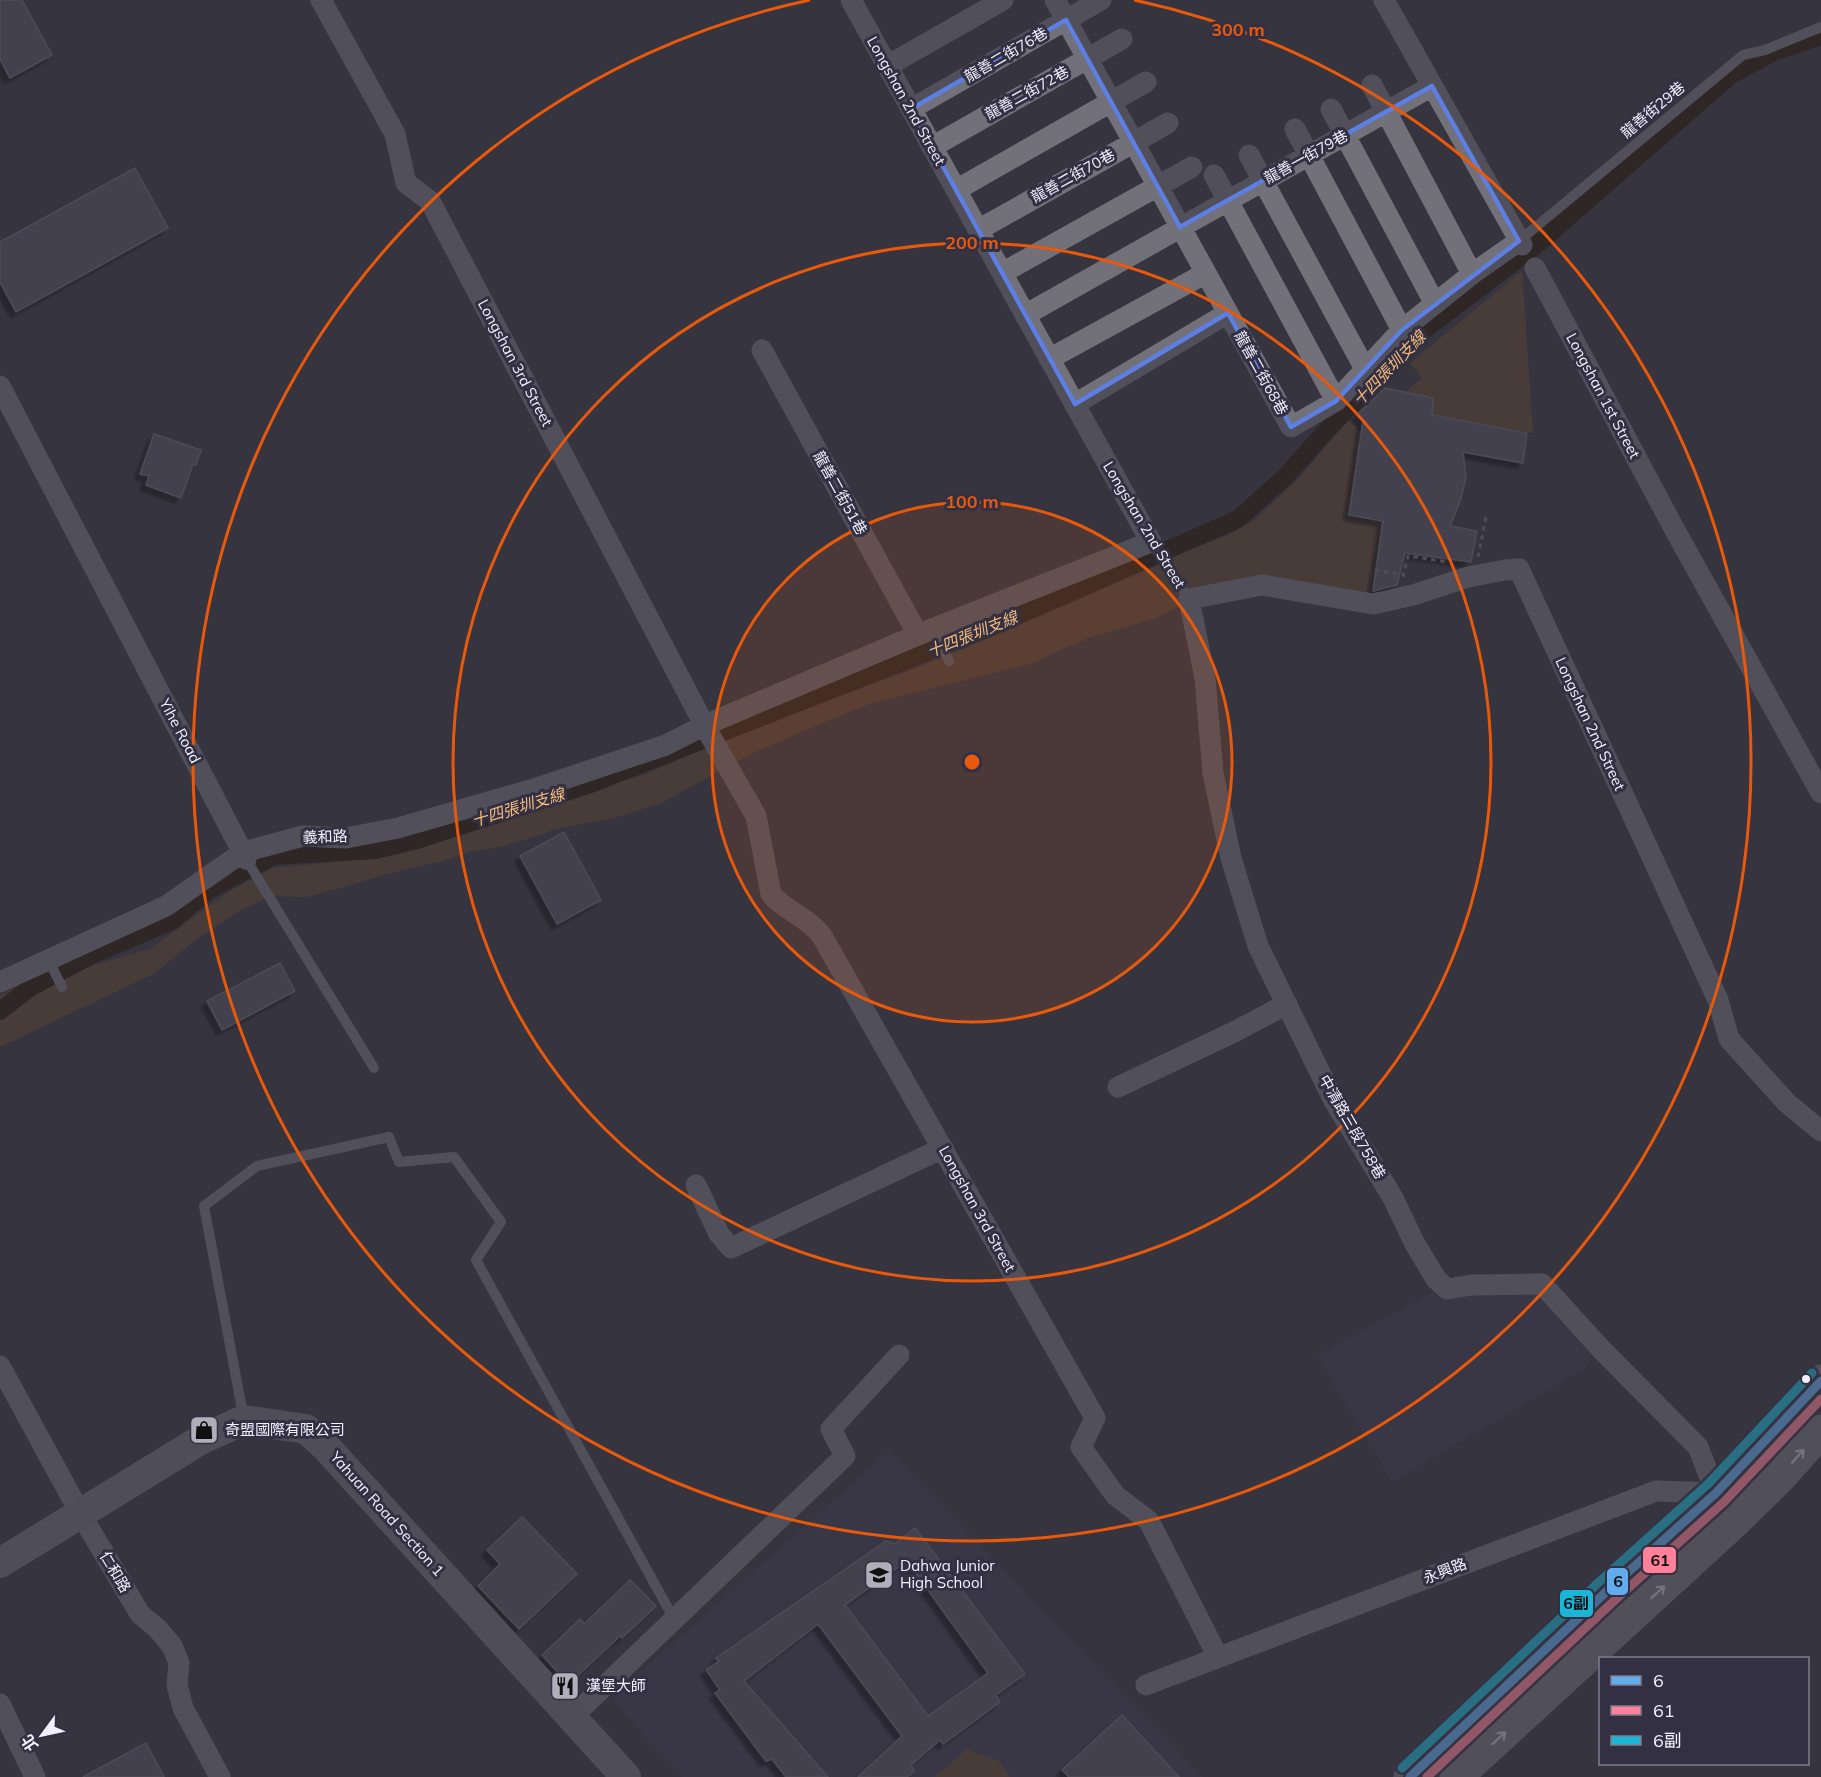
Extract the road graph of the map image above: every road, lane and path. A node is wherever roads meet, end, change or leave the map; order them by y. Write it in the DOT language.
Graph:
graph roads {
  1 [pos="321,0"];
  2 [pos="850,0"];
  3 [pos="1002,0"];
  4 [pos="1055,0"];
  5 [pos="1101,0"];
  6 [pos="1384,0"];
  7 [pos="1066,20"];
  8 [pos="1821,27"];
  9 [pos="1122,39"];
  10 [pos="1087,59"];
  11 [pos="887,66"];
  12 [pos="1146,82"];
  13 [pos="1372,85"];
  14 [pos="1432,86"];
  15 [pos="1111,102"];
  16 [pos="911,109"];
  17 [pos="1330,109"];
  18 [pos="1386,112"];
  19 [pos="1168,123"];
  20 [pos="1295,129"];
  21 [pos="1345,135"];
  22 [pos="1134,142"];
  23 [pos="932,147"];
  24 [pos="1249,155"];
  25 [pos="1309,155"];
  26 [pos="1192,167"];
  27 [pos="1214,175"];
  28 [pos="1263,181"];
  29 [pos="1158,186"];
  30 [pos="956,190"];
  31 [pos="1228,201"];
  32 [pos="1180,227"];
  33 [pos="978,230"];
  34 [pos="1526,254"];
  35 [pos="1002,273"];
  36 [pos="1206,273"];
  37 [pos="1472,274"];
  38 [pos="1435,304"];
  39 [pos="1228,313"];
  40 [pos="1025,315"];
  41 [pos="1402,330"];
  42 [pos="762,350"];
  43 [pos="1050,359"];
  44 [pos="1365,369"];
  45 [pos="0,386"];
  46 [pos="1336,400"];
  47 [pos="1075,405"];
  48 [pos="1486,517"];
  49 [pos="1151,542"];
  50 [pos="1450,563"];
  51 [pos="1476,564"];
  52 [pos="1375,570"];
  53 [pos="1404,575"];
  54 [pos="1402,580"];
  55 [pos="1189,599"];
  56 [pos="925,632"];
  57 [pos="949,661"];
  58 [pos="706,729"];
  59 [pos="1821,793"];
  60 [pos="244,855"];
  61 [pos="49,961"];
  62 [pos="0,982"];
  63 [pos="62,987"];
  64 [pos="1287,1004"];
  65 [pos="374,1068"];
  66 [pos="1118,1087"];
  67 [pos="1821,1131"];
  68 [pos="943,1148"];
  69 [pos="696,1185"];
  70 [pos="899,1355"];
  71 [pos="0,1366"];
  72 [pos="1821,1381"];
  73 [pos="244,1420"];
  74 [pos="1821,1431"];
  75 [pos="1716,1493"];
  76 [pos="80,1513"];
  77 [pos="1736,1520"];
  78 [pos="0,1563"];
  79 [pos="1607,1591"];
  80 [pos="1629,1618"];
  81 [pos="674,1619"];
  82 [pos="1218,1657"];
  83 [pos="1146,1685"];
  84 [pos="0,1704"];
  85 [pos="571,1718"];
  86 [pos="34,1777"];
  87 [pos="220,1777"];
  88 [pos="626,1777"];
  89 [pos="1410,1777"];
  90 [pos="1456,1777"];
  1 -- 58 [label="street, Longshan 3rd Street"];
  2 -- 11 [label="street, Longshan 2nd Street"];
  3 -- 11 [label="street"];
  4 -- 7 [label="street, 龍善二街68巷"];
  5 -- 7 [label="street, 龍善二街76巷"];
  6 -- 14 [label="street, Longshan 1st Street"];
  7 -- 10 [label="street, 龍善二街68巷"];
  7 -- 16 [label="street, 龍善二街76巷"];
  8 -- 34 [label="lane, 龍善街29巷"];
  9 -- 10 [label="street, 龍善二街72巷"];
  10 -- 15 [label="street, 龍善二街68巷"];
  10 -- 23 [label="street, 龍善二街72巷"];
  11 -- 16 [label="street, Longshan 2nd Street"];
  12 -- 15 [label="street"];
  13 -- 18 [label="street"];
  14 -- 18 [label="street, 龍善一街79巷"];
  14 -- 34 [label="street, Longshan 1st Street"];
  15 -- 22 [label="street, 龍善二街68巷"];
  15 -- 30 [label="street"];
  16 -- 23 [label="street, Longshan 2nd Street"];
  17 -- 21 [label="street"];
  18 -- 21 [label="street, 龍善一街79巷"];
  18 -- 37 [label="street"];
  19 -- 22 [label="street, 龍善二街70巷"];
  20 -- 25 [label="street"];
  21 -- 25 [label="street, 龍善一街79巷"];
  21 -- 38 [label="street"];
  22 -- 29 [label="street, 龍善二街68巷"];
  22 -- 33 [label="street, 龍善二街70巷"];
  23 -- 30 [label="street, Longshan 2nd Street"];
  24 -- 28 [label="street"];
  25 -- 28 [label="street, 龍善一街79巷"];
  25 -- 41 [label="street"];
  26 -- 29 [label="street"];
  27 -- 31 [label="street"];
  28 -- 31 [label="street, 龍善一街79巷"];
  28 -- 44 [label="street"];
  29 -- 32 [label="street, 龍善二街68巷"];
  29 -- 35 [label="street"];
  30 -- 33 [label="street, Longshan 2nd Street"];
  31 -- 32 [label="street, 龍善一街79巷"];
  31 -- 46 [label="street"];
  32 -- 36 [label="street, 龍善二街68巷"];
  32 -- 40 [label="street"];
  33 -- 35 [label="street, Longshan 2nd Street"];
  34 -- 37 [label="street, 龍善二街68巷"];
  34 -- 59 [label="street, Longshan 1st Street"];
  35 -- 40 [label="street, Longshan 2nd Street"];
  36 -- 39 [label="street, 龍善二街68巷"];
  36 -- 43 [label="street"];
  37 -- 38 [label="street, 龍善二街68巷"];
  38 -- 41 [label="street, 龍善二街68巷"];
  39 -- 46 [label="street, 龍善二街68巷"];
  39 -- 47 [label="street, 龍善二街68巷"];
  40 -- 43 [label="street, Longshan 2nd Street"];
  41 -- 44 [label="street, 龍善二街68巷"];
  42 -- 56 [label="street, 龍善二街51巷"];
  43 -- 47 [label="street, Longshan 2nd Street"];
  44 -- 46 [label="street, 龍善二街68巷"];
  45 -- 60 [label="street, Yihe Road"];
  47 -- 49 [label="street, Longshan 2nd Street"];
  48 -- 51 [label="path"];
  49 -- 55 [label="lane, Longshan 2nd Street"];
  49 -- 56 [label="street"];
  50 -- 53 [label="path"];
  52 -- 53 [label="path"];
  53 -- 54 [label="path"];
  55 -- 64 [label="street, 中清路三段758巷"];
  55 -- 67 [label="street, Longshan 2nd Street"];
  56 -- 57 [label="lane"];
  56 -- 58 [label="street"];
  58 -- 60 [label="street, 義和路"];
  58 -- 68 [label="street, Longshan 3rd Street"];
  60 -- 61 [label="street, 義和路"];
  60 -- 65 [label="lane, Yihe Road"];
  61 -- 62 [label="street, 義和路"];
  61 -- 63 [label="lane"];
  64 -- 66 [label="street"];
  64 -- 75 [label="street, 中清路三段758巷"];
  68 -- 69 [label="street"];
  68 -- 82 [label="street, Longshan 3rd Street"];
  70 -- 81 [label="street"];
  71 -- 76 [label="street, 仁和路"];
  72 -- 75 [label="main road"];
  73 -- 76 [label="street"];
  73 -- 81 [label="lane"];
  73 -- 85 [label="street, Yahuan Road Section 1"];
  77 -- 74 [label="main road, one-way"];
  75 -- 77 [label="street"];
  75 -- 79 [label="main road"];
  75 -- 82 [label="street, 永興路"];
  76 -- 78 [label="street"];
  76 -- 87 [label="street, 仁和路"];
  80 -- 77 [label="main road, one-way"];
  79 -- 80 [label="main road"];
  79 -- 89 [label="main road"];
  90 -- 80 [label="main road, one-way"];
  81 -- 85 [label="street"];
  82 -- 83 [label="street, 永興路"];
  84 -- 86 [label="street"];
  85 -- 88 [label="street, Yahuan Road Section 1"];
}
